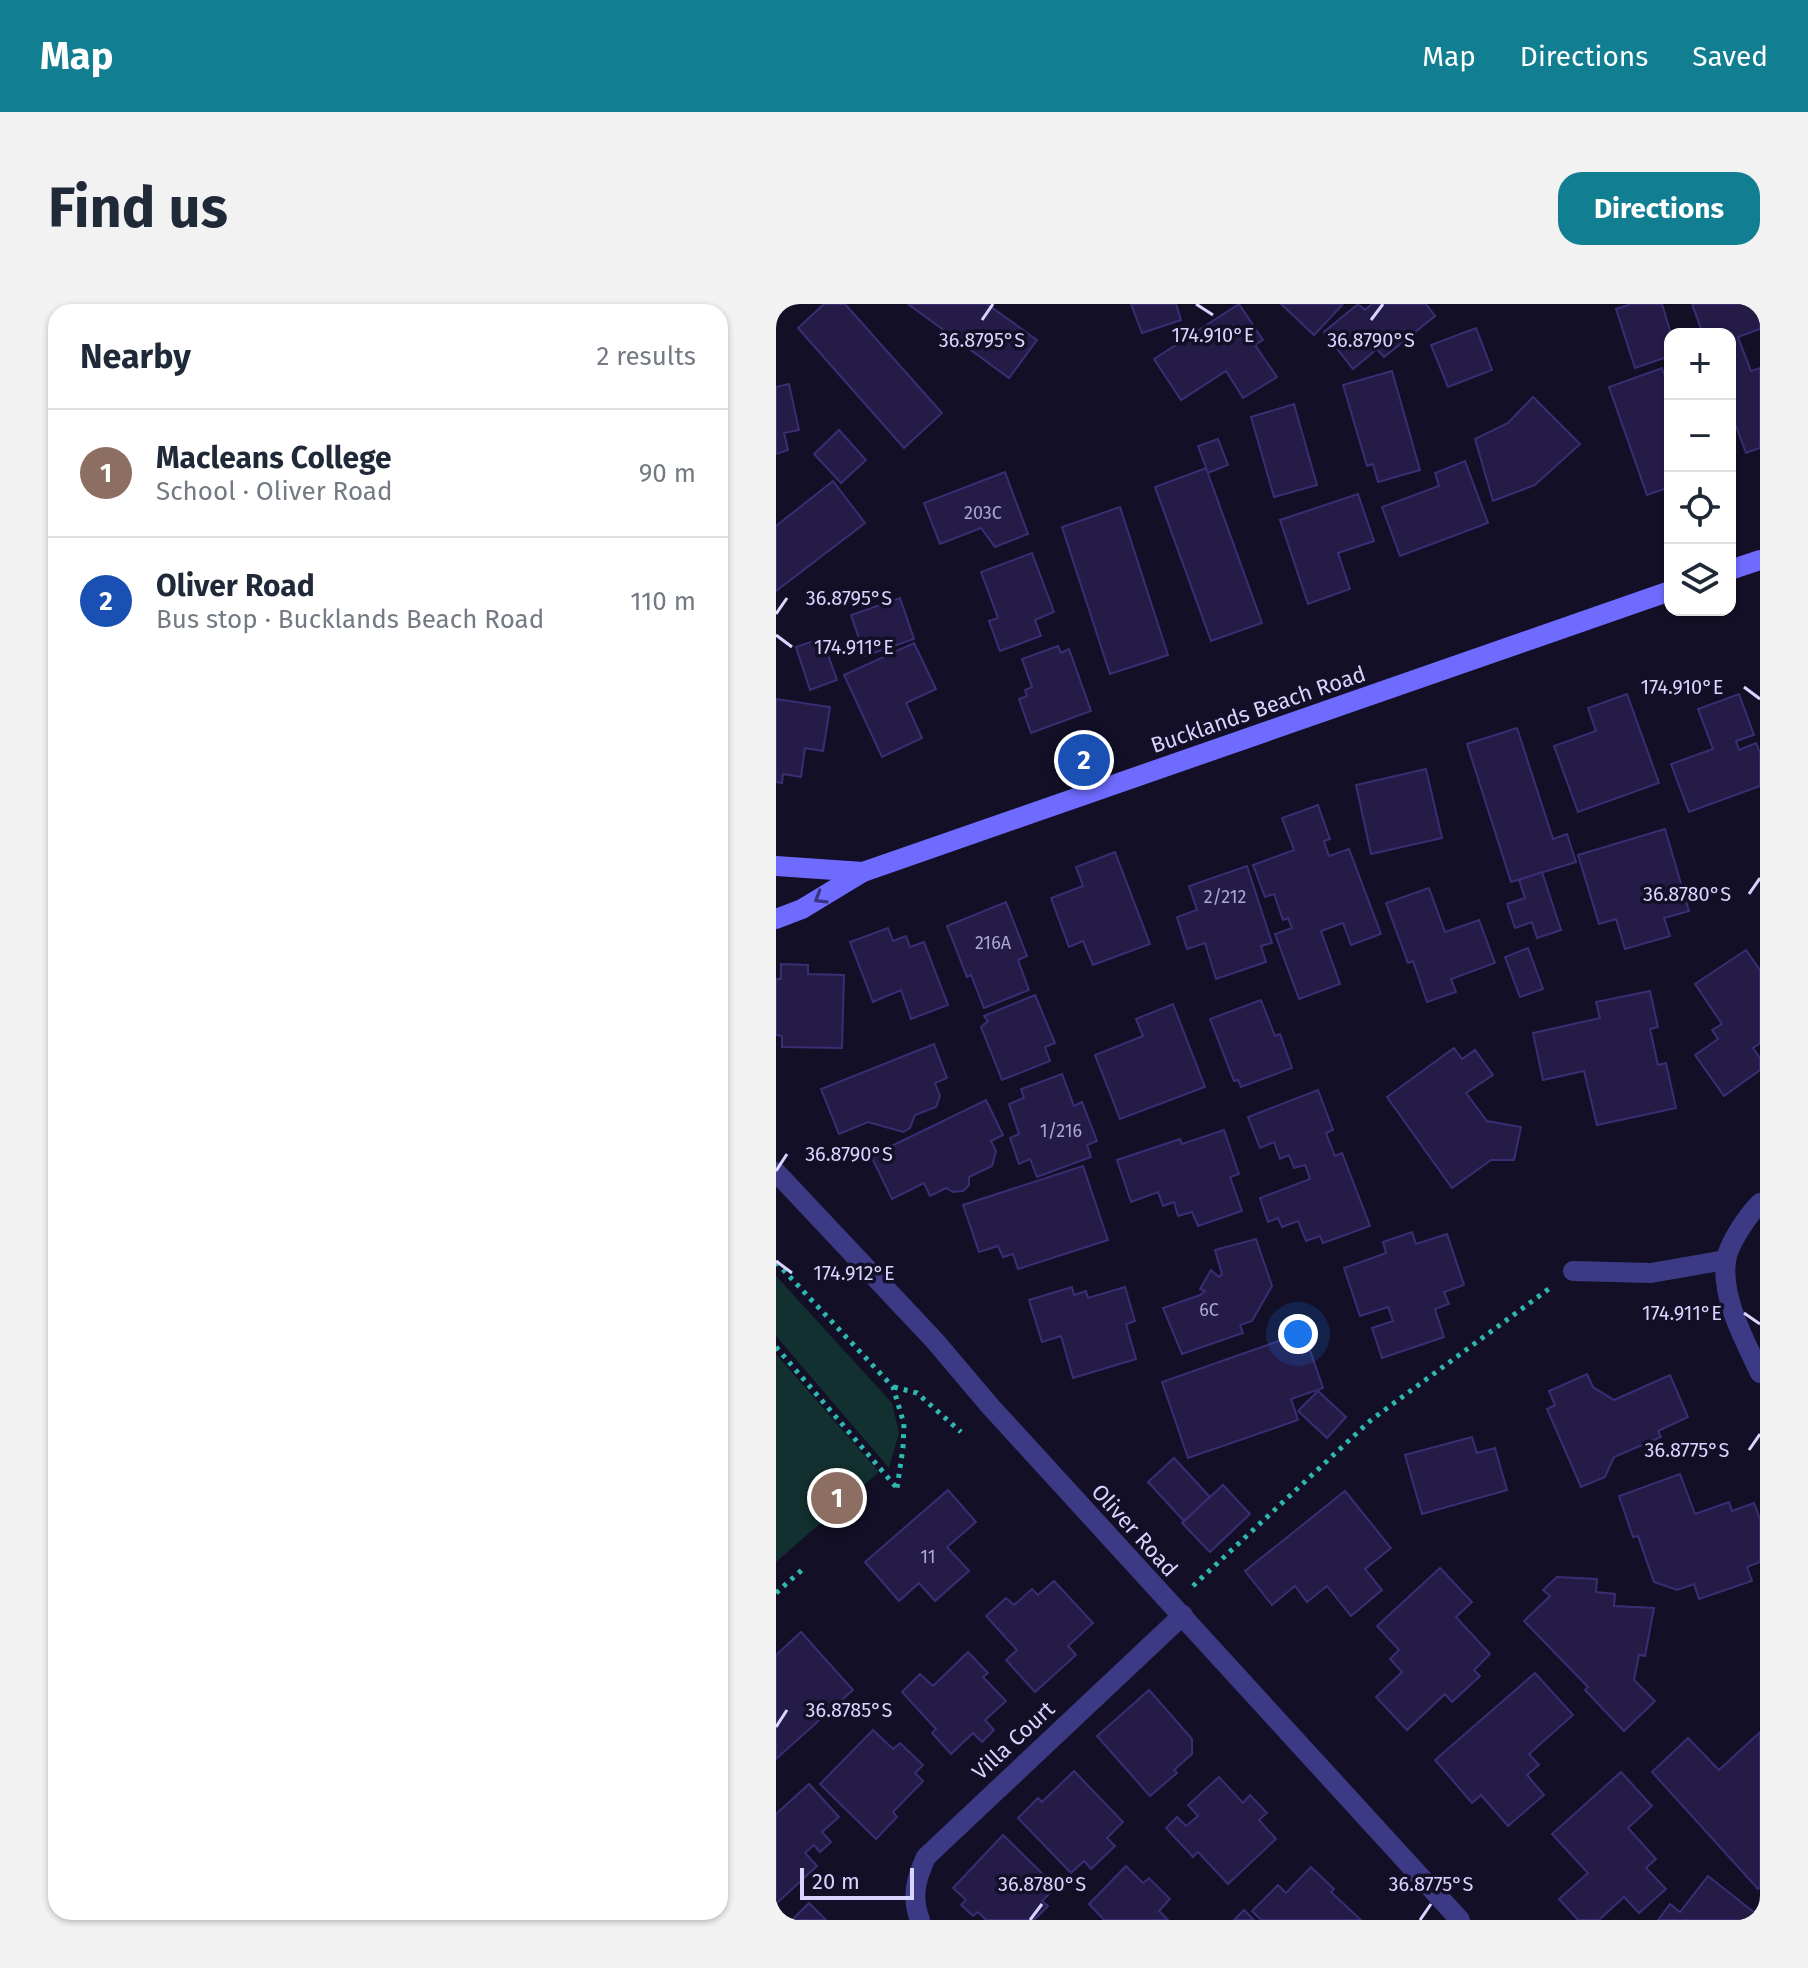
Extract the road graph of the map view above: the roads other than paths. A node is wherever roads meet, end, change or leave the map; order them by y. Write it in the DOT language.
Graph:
graph roads {
  1 [pos="1760,560"];
  2 [pos="1736,568"];
  3 [pos="1664,593"];
  4 [pos="776,866"];
  5 [pos="863,872"];
  6 [pos="776,919"];
  7 [pos="776,1172"];
  8 [pos="1760,1203"];
  9 [pos="1725,1260"];
  10 [pos="1573,1271"];
  11 [pos="1760,1373"];
  12 [pos="1177,1611"];
  13 [pos="920,1920"];
  14 [pos="1460,1920"];
  1 -- 2 [label="main road"];
  3 -- 5 [label="main road, Bucklands Beach Road"];
  4 -- 5 [label="main road, Bucklands Beach Road"];
  5 -- 6 [label="main road, Bucklands Beach Road, one-way"];
  7 -- 12 [label="street, Oliver Road"];
  8 -- 9 [label="street"];
  9 -- 10 [label="street"];
  9 -- 11 [label="street"];
  12 -- 13 [label="street, Villa Court"];
  12 -- 14 [label="street, Oliver Road"];
}
